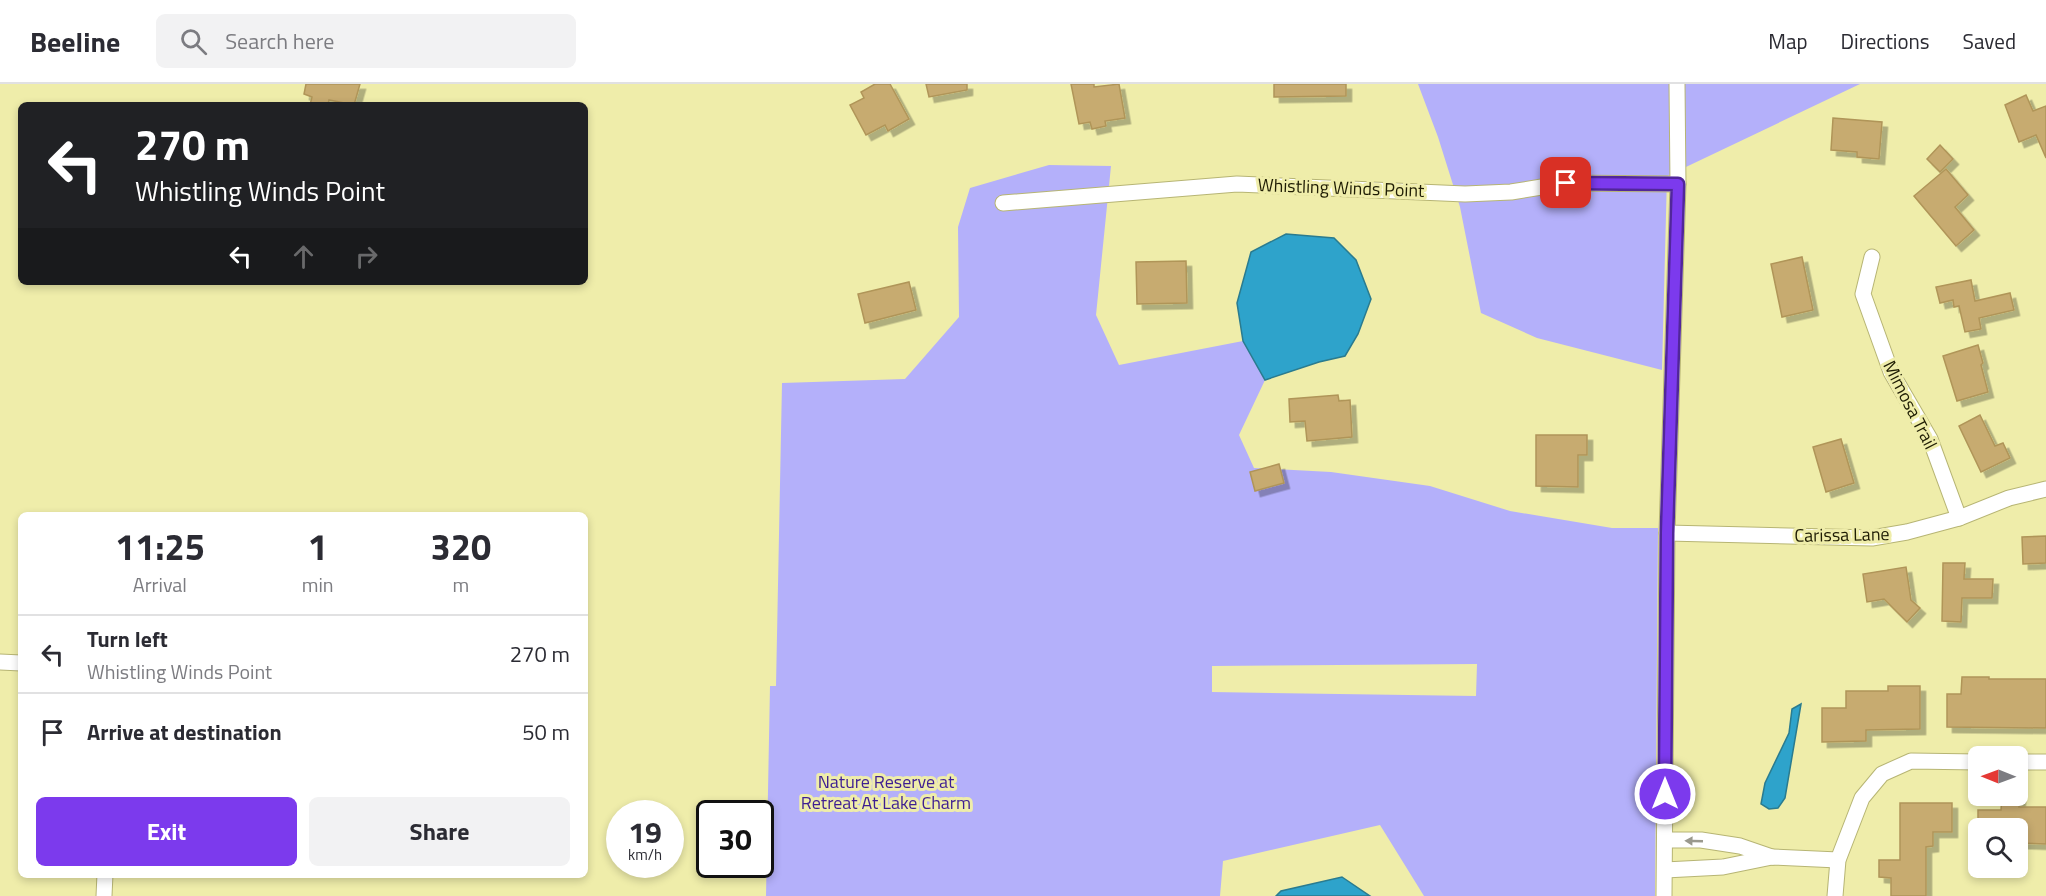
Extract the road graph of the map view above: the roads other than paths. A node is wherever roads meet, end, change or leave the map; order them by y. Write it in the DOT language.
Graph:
graph roads {
  1 [pos="1677,84"];
  2 [pos="1678,184"];
  3 [pos="1003,203"];
  4 [pos="1872,257"];
  5 [pos="2046,489"];
  6 [pos="1959,518"];
  7 [pos="1667,533"];
  8 [pos="0,662"];
  9 [pos="18,663"];
  10 [pos="1968,762"];
  11 [pos="2028,762"];
  12 [pos="2046,762"];
  13 [pos="1665,840"];
  14 [pos="1724,843"];
  15 [pos="1772,857"];
  16 [pos="1838,860"];
  17 [pos="1723,867"];
  18 [pos="1665,870"];
  19 [pos="105,878"];
  20 [pos="104,896"];
  21 [pos="1664,896"];
  22 [pos="1835,896"];
  1 -- 2 [label="street"];
  2 -- 3 [label="street, Whistling Winds Point"];
  2 -- 7 [label="street"];
  4 -- 6 [label="street, Mimosa Trail"];
  5 -- 6 [label="street, Carissa Lane"];
  6 -- 7 [label="street, Carissa Lane"];
  7 -- 13 [label="street"];
  8 -- 9 [label="street"];
  10 -- 16 [label="street"];
  11 -- 12 [label="street"];
  14 -- 13 [label="street, one-way"];
  13 -- 18 [label="street"];
  14 -- 15 [label="street"];
  14 -- 17 [label="street"];
  15 -- 16 [label="street"];
  15 -- 17 [label="street"];
  16 -- 22 [label="street"];
  17 -- 18 [label="street"];
  18 -- 21 [label="street"];
  19 -- 20 [label="street"];
}
